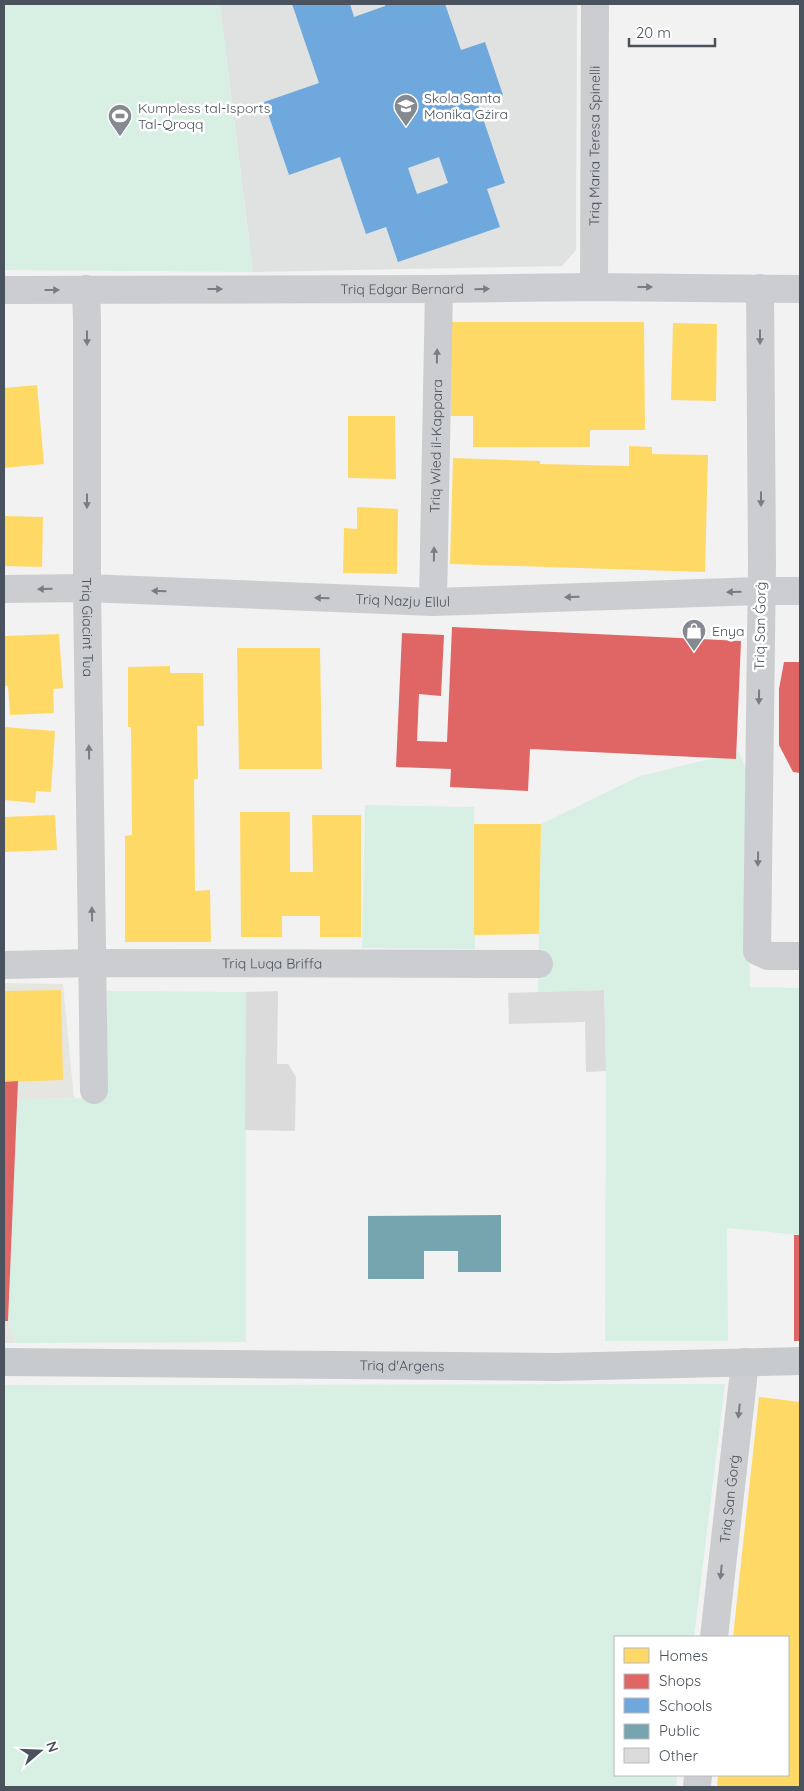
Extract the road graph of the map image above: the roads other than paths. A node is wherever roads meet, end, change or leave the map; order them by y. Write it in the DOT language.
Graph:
graph roads {
  1 [pos="595,4"];
  2 [pos="594,287"];
  3 [pos="760,288"];
  4 [pos="439,289"];
  5 [pos="800,289"];
  6 [pos="4,290"];
  7 [pos="86,290"];
  8 [pos="87,588"];
  9 [pos="4,589"];
  10 [pos="760,591"];
  11 [pos="800,591"];
  12 [pos="433,602"];
  13 [pos="800,956"];
  14 [pos="92,963"];
  15 [pos="539,964"];
  16 [pos="4,965"];
  17 [pos="94,1090"];
  18 [pos="800,1361"];
  19 [pos="4,1362"];
  20 [pos="745,1362"];
  21 [pos="714,1636"];
  1 -- 2 [label="street, Triq Maria Teresa Spinelli"];
  2 -- 3 [label="street, Triq Edgar Bernard, one-way"];
  4 -- 2 [label="street, Triq Edgar Bernard, one-way"];
  3 -- 5 [label="street, Triq Edgar Bernard"];
  3 -- 10 [label="street, Triq San Ġorġ, one-way"];
  7 -- 4 [label="street, Triq Edgar Bernard, one-way"];
  12 -- 4 [label="street, Triq Wied il-Kappara, one-way"];
  6 -- 7 [label="street, Triq Edgar Bernard, one-way"];
  7 -- 8 [label="street, Triq Giacint Tua, one-way"];
  8 -- 9 [label="street, Triq Nazju Ellul, one-way"];
  12 -- 8 [label="street, Triq Nazju Ellul, one-way"];
  14 -- 8 [label="street, Triq Giacint Tua, one-way"];
  10 -- 11 [label="street, Triq Nazju Ellul"];
  10 -- 12 [label="street, Triq Nazju Ellul, one-way"];
  10 -- 13 [label="street, Triq San Ġorġ, one-way"];
  14 -- 15 [label="street, Triq Luqa Briffa"];
  14 -- 16 [label="street, Triq Luqa Briffa"];
  14 -- 17 [label="street, Triq Giacint Tua"];
  18 -- 20 [label="main road, Triq d'Argens"];
  19 -- 20 [label="main road, Triq d'Argens"];
  20 -- 21 [label="street, Triq San Ġorġ, one-way"];
}
